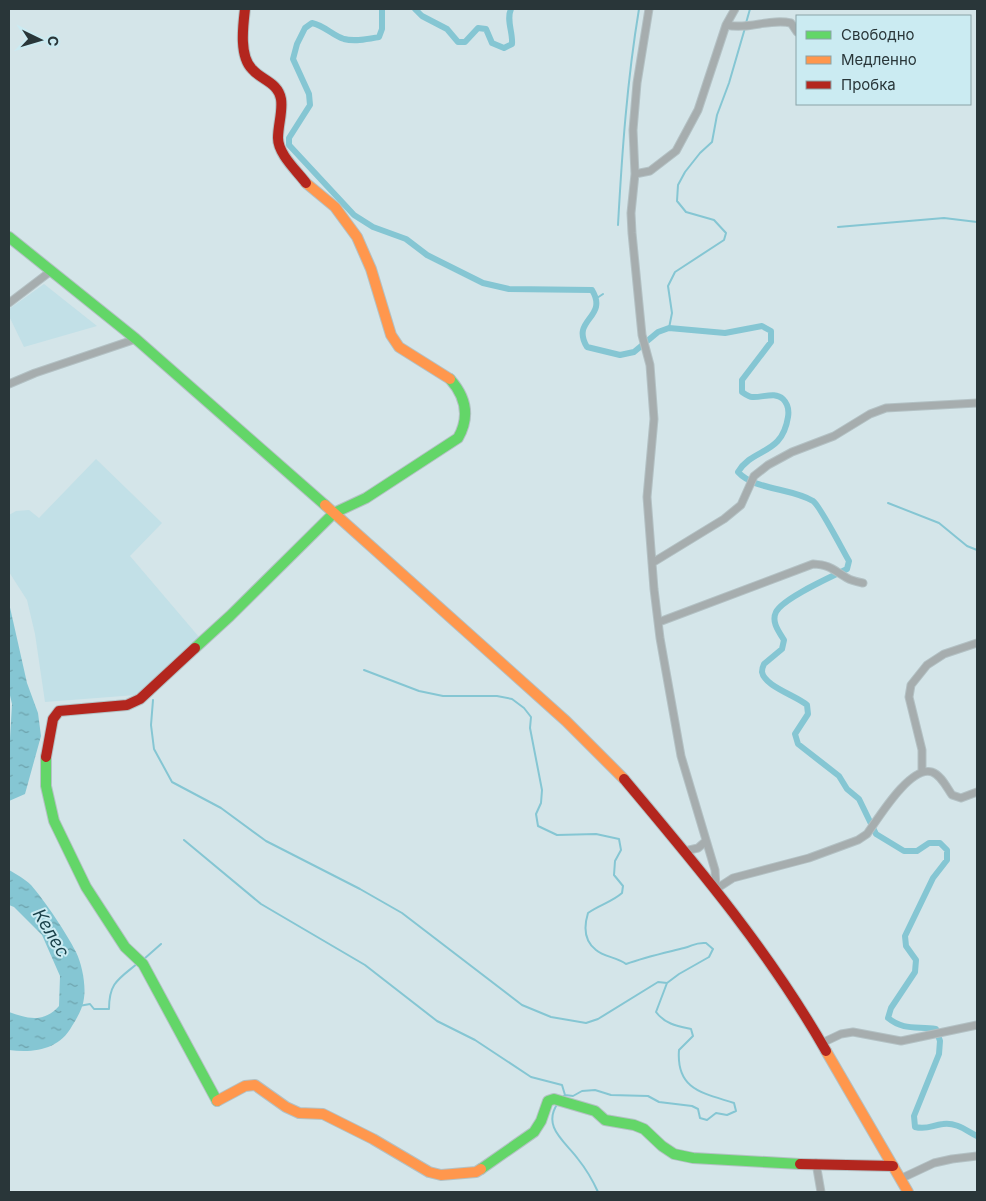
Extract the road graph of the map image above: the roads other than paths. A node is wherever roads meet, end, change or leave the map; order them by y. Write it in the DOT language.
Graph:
graph roads {
  1 [pos="244,9"];
  2 [pos="649,9"];
  3 [pos="735,9"];
  4 [pos="726,25"];
  5 [pos="796,30"];
  6 [pos="636,174"];
  7 [pos="9,237"];
  8 [pos="51,272"];
  9 [pos="9,302"];
  10 [pos="136,339"];
  11 [pos="9,384"];
  12 [pos="977,403"];
  13 [pos="334,513"];
  14 [pos="652,563"];
  15 [pos="863,583"];
  16 [pos="658,622"];
  17 [pos="977,643"];
  18 [pos="922,772"];
  19 [pos="977,792"];
  20 [pos="706,841"];
  21 [pos="685,851"];
  22 [pos="716,889"];
  23 [pos="977,1025"];
  24 [pos="822,1043"];
  25 [pos="977,1156"];
  26 [pos="816,1162"];
  27 [pos="893,1166"];
  28 [pos="900,1179"];
  29 [pos="821,1192"];
  30 [pos="908,1192"];
  1 -- 13 [label="main road"];
  2 -- 6 [label="street"];
  3 -- 4 [label="street"];
  4 -- 5 [label="street"];
  4 -- 6 [label="street"];
  6 -- 14 [label="street"];
  7 -- 8 [label="main road"];
  8 -- 9 [label="street"];
  8 -- 10 [label="main road"];
  10 -- 11 [label="street"];
  10 -- 13 [label="main road"];
  12 -- 14 [label="street"];
  13 -- 21 [label="main road"];
  13 -- 26 [label="main road"];
  14 -- 16 [label="street"];
  15 -- 16 [label="street"];
  16 -- 20 [label="street"];
  17 -- 18 [label="street"];
  18 -- 19 [label="street"];
  18 -- 22 [label="street"];
  20 -- 21 [label="street"];
  20 -- 22 [label="street"];
  21 -- 22 [label="main road"];
  22 -- 24 [label="main road"];
  23 -- 24 [label="street"];
  24 -- 27 [label="main road"];
  25 -- 28 [label="street"];
  26 -- 27 [label="main road"];
  26 -- 29 [label="street"];
  27 -- 28 [label="main road"];
  28 -- 30 [label="main road"];
}
